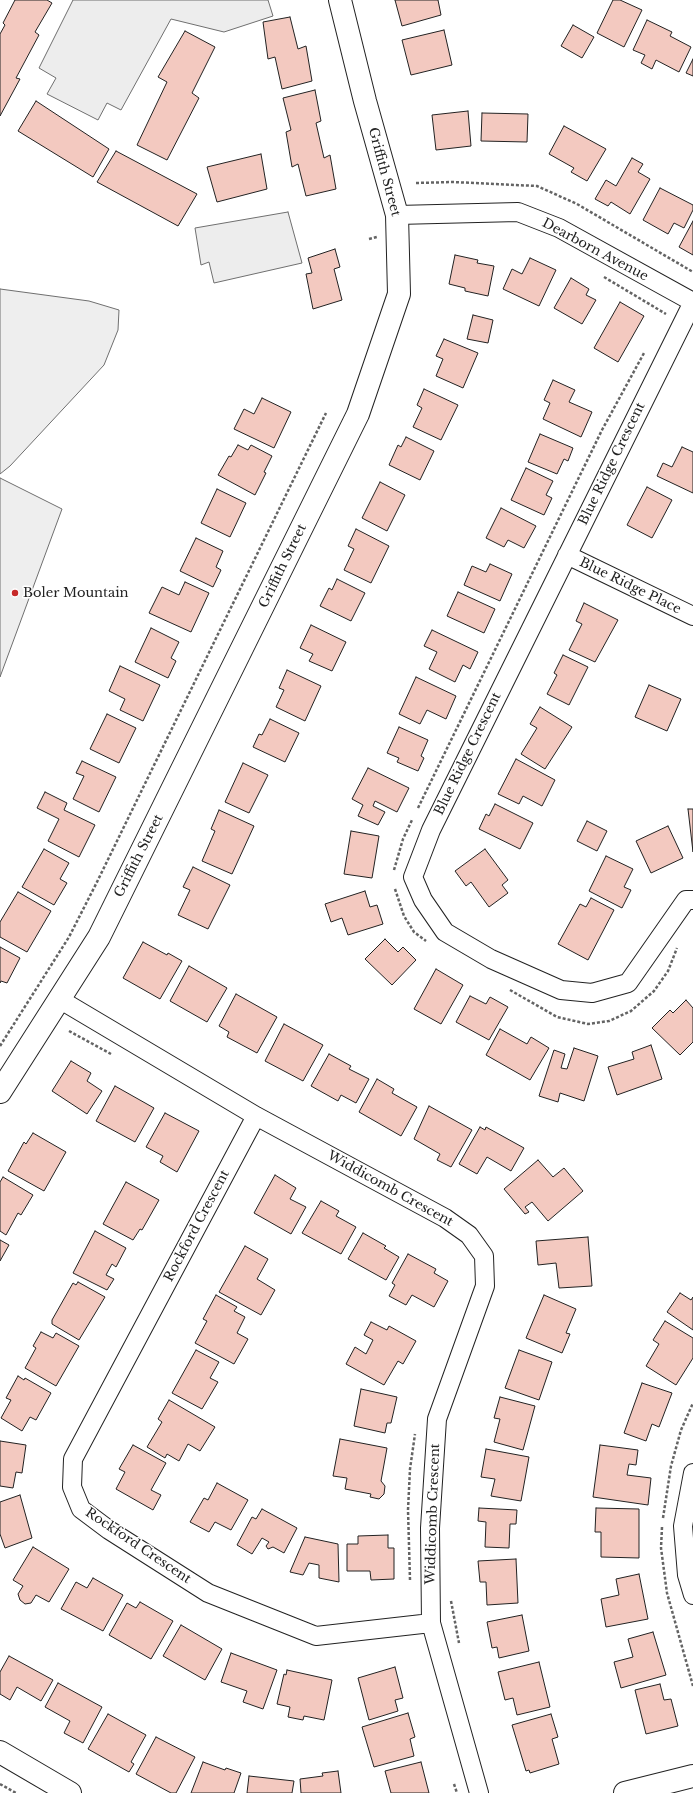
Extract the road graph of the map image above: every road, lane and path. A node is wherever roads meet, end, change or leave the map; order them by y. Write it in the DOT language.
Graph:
graph roads {
  1 [pos="340,0"];
  2 [pos="397,224"];
  3 [pos="369,239"];
  4 [pos="598,273"];
  5 [pos="693,302"];
  6 [pos="662,320"];
  7 [pos="647,348"];
  8 [pos="326,412"];
  9 [pos="567,555"];
  10 [pos="693,616"];
  11 [pos="417,810"];
  12 [pos="414,817"];
  13 [pos="395,874"];
  14 [pos="395,888"];
  15 [pos="693,900"];
  16 [pos="430,944"];
  17 [pos="679,944"];
  18 [pos="509,990"];
  19 [pos="59,999"];
  20 [pos="69,1031"];
  21 [pos="0,1046"];
  22 [pos="117,1058"];
  23 [pos="0,1092"];
  24 [pos="256,1116"];
  25 [pos="416,1430"];
  26 [pos="693,1473"];
  27 [pos="410,1584"];
  28 [pos="693,1595"];
  29 [pos="451,1598"];
  30 [pos="431,1623"];
  31 [pos="459,1644"];
  32 [pos="0,1752"];
  33 [pos="693,1776"];
  34 [pos="453,1778"];
  35 [pos="0,1784"];
  36 [pos="16,1793"];
  37 [pos="70,1793"];
  38 [pos="457,1793"];
  39 [pos="479,1793"];
  40 [pos="625,1793"];
  1 -- 2 [label="street, Griffith Street"];
  2 -- 3 [label="path"];
  2 -- 5 [label="street, Dearborn Avenue"];
  2 -- 19 [label="street, Griffith Street"];
  4 -- 6 [label="path"];
  5 -- 9 [label="street, Blue Ridge Crescent"];
  7 -- 11 [label="path"];
  8 -- 21 [label="path"];
  9 -- 10 [label="street, Blue Ridge Place"];
  9 -- 15 [label="street, Blue Ridge Crescent"];
  12 -- 13 [label="path"];
  14 -- 16 [label="path"];
  17 -- 18 [label="path"];
  19 -- 23 [label="street, Griffith Street"];
  19 -- 24 [label="street, Widdicomb Crescent"];
  20 -- 22 [label="path"];
  24 -- 30 [label="street, Widdicomb Crescent"];
  24 -- 30 [label="street, Rockford Crescent"];
  25 -- 27 [label="path"];
  26 -- 28 [label="street"];
  29 -- 31 [label="path"];
  30 -- 39 [label="street, Widdicomb Crescent"];
  32 -- 37 [label="street"];
  33 -- 40 [label="street"];
  34 -- 38 [label="path"];
  35 -- 36 [label="path"];
}
